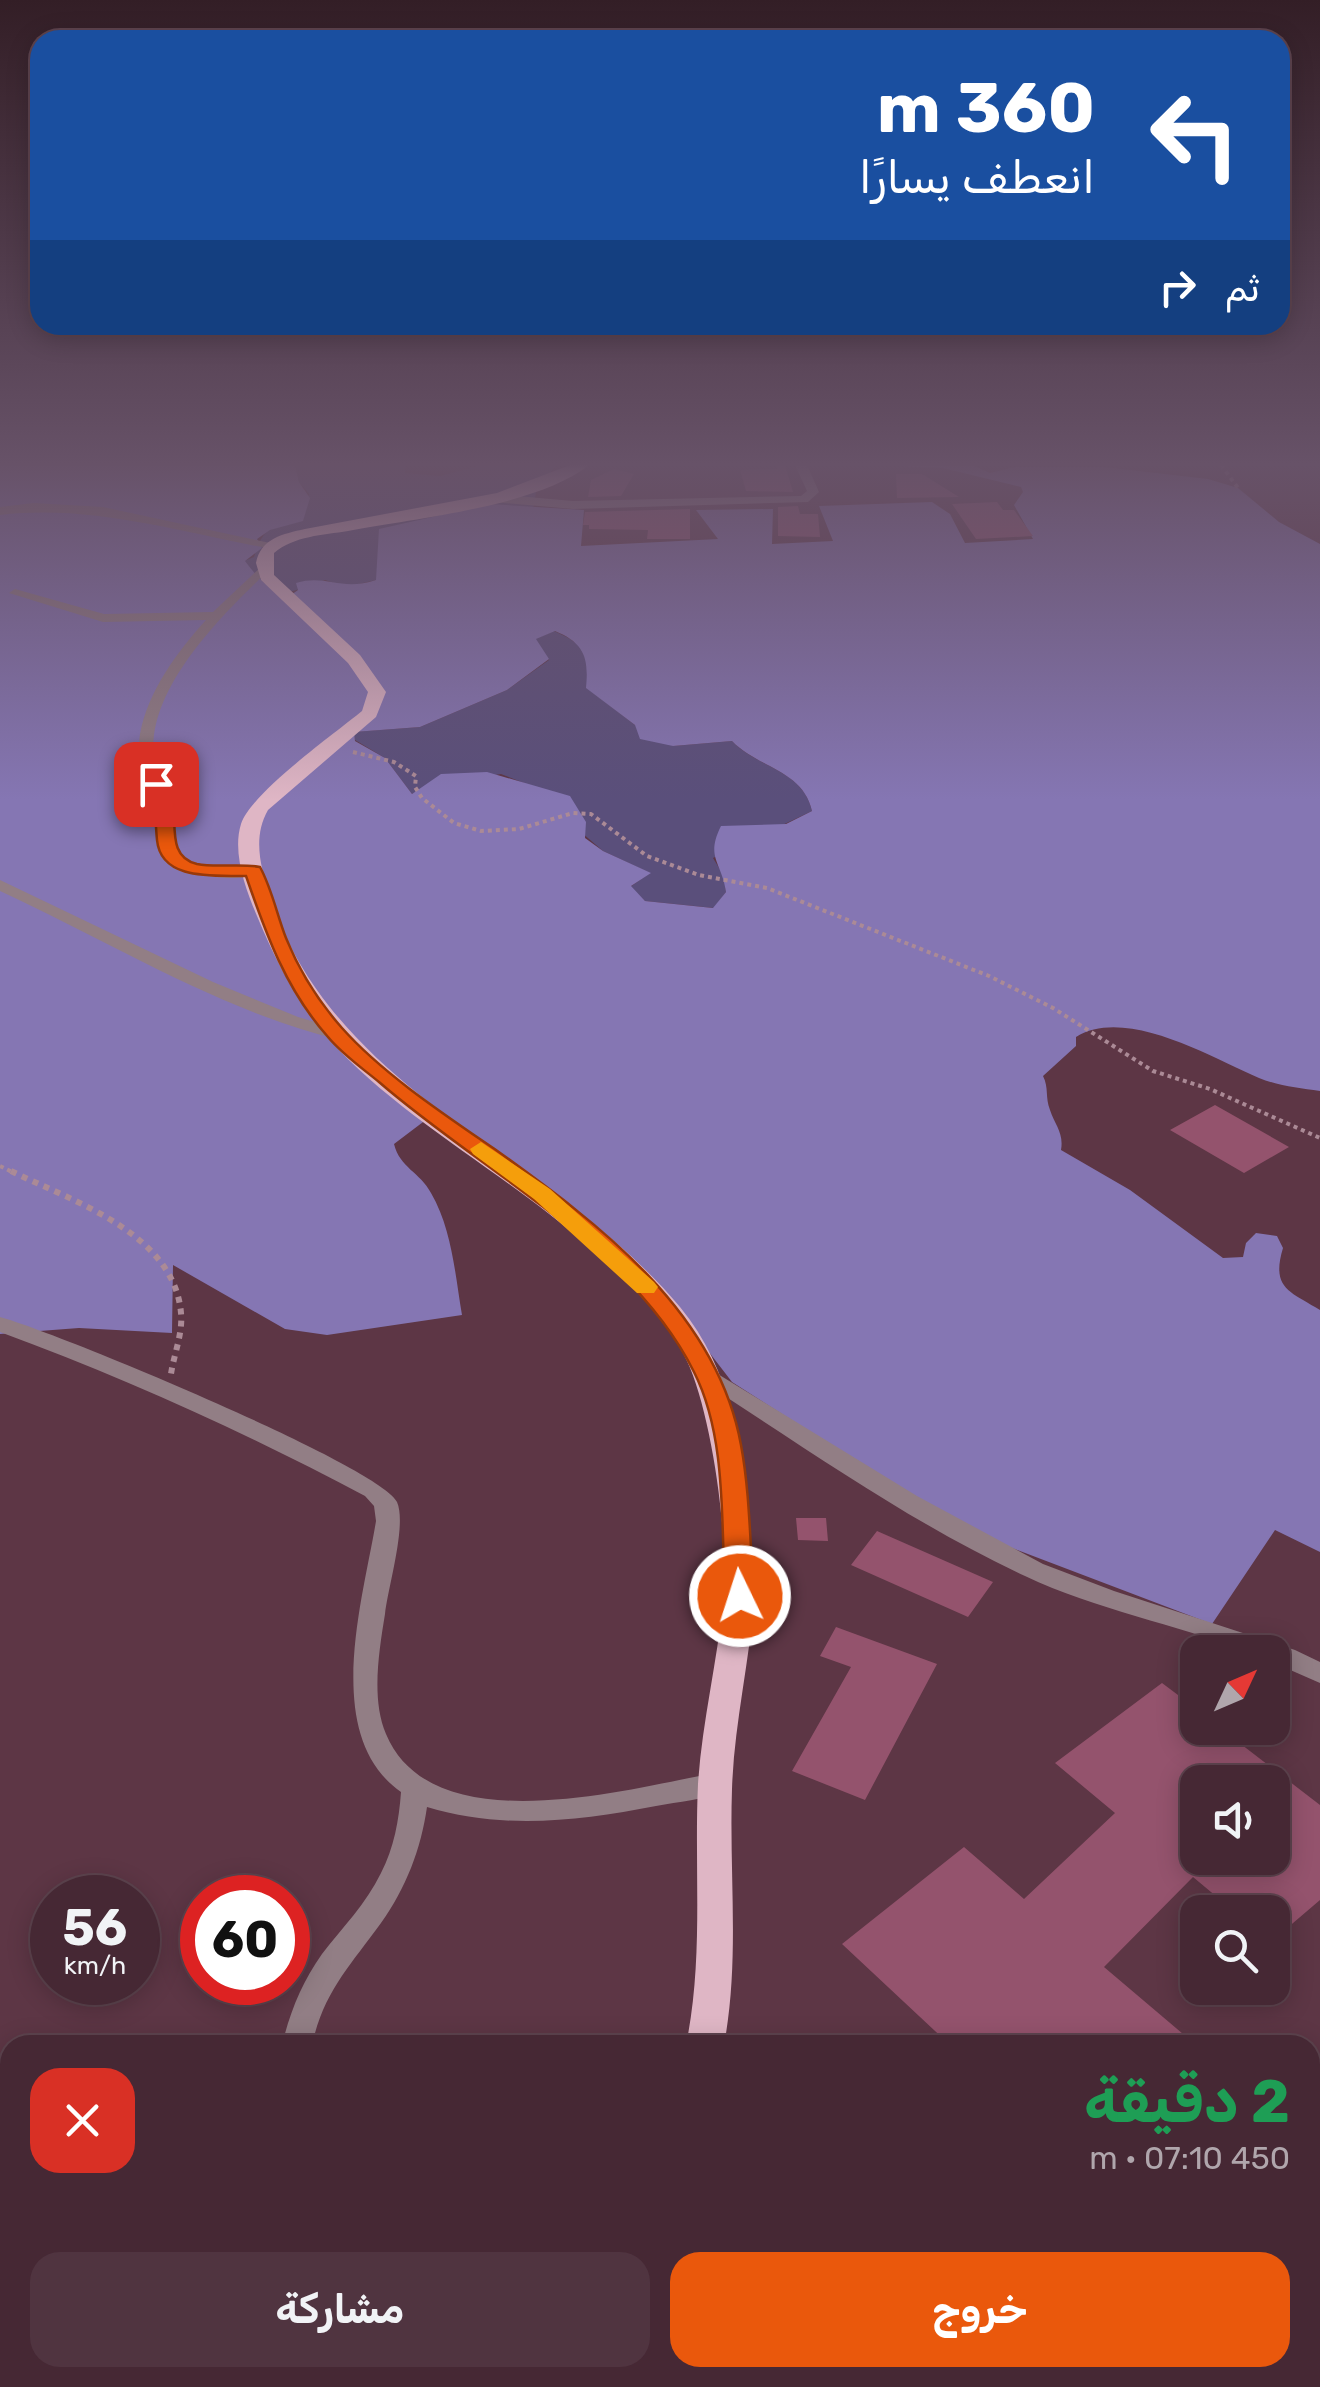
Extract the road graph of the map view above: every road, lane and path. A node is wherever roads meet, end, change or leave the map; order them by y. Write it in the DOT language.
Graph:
graph roads {
  1 [pos="255,576"];
  2 [pos="269,576"];
  3 [pos="15,593"];
  4 [pos="214,616"];
  5 [pos="331,747"];
  6 [pos="254,871"];
  7 [pos="0,884"];
  8 [pos="336,1034"];
  9 [pos="1320,1138"];
  10 [pos="0,1166"];
  11 [pos="0,1324"];
  12 [pos="708,1375"];
  13 [pos="168,1392"];
  14 [pos="1320,1673"];
  15 [pos="715,1784"];
  16 [pos="415,1791"];
  17 [pos="299,2035"];
  18 [pos="706,2035"];
  1 -- 4 [label="street"];
  2 -- 5 [label="main road"];
  3 -- 4 [label="street"];
  4 -- 6 [label="street"];
  5 -- 6 [label="main road"];
  5 -- 9 [label="path"];
  6 -- 8 [label="main road"];
  7 -- 8 [label="street"];
  8 -- 12 [label="main road"];
  10 -- 13 [label="path"];
  11 -- 13 [label="street"];
  12 -- 14 [label="street"];
  12 -- 15 [label="main road"];
  13 -- 16 [label="street"];
  15 -- 16 [label="street"];
  15 -- 18 [label="main road"];
  16 -- 17 [label="street"];
}
